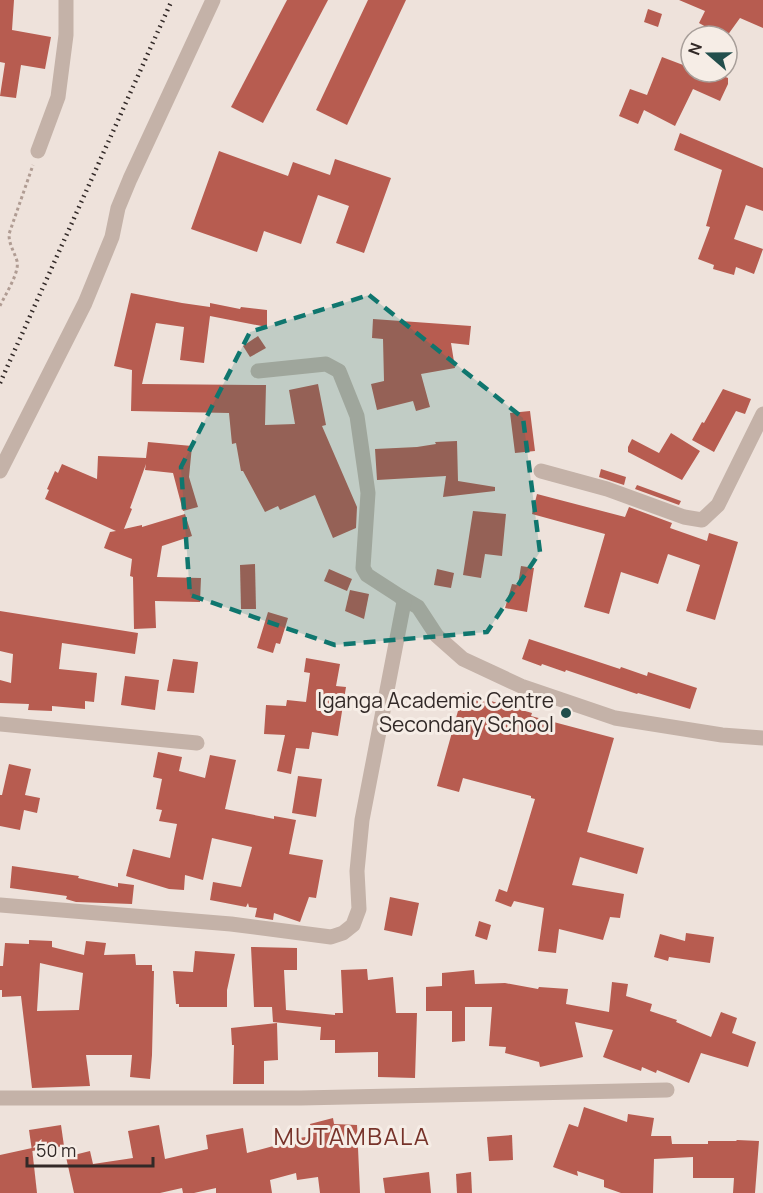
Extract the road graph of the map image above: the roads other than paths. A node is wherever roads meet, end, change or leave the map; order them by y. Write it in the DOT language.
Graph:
graph roads {
  1 [pos="66,0"];
  2 [pos="213,0"];
  3 [pos="38,151"];
  4 [pos="258,371"];
  5 [pos="763,414"];
  6 [pos="0,471"];
  7 [pos="541,471"];
  8 [pos="401,597"];
  9 [pos="0,723"];
  10 [pos="763,738"];
  11 [pos="197,743"];
  12 [pos="0,905"];
  13 [pos="668,1090"];
  14 [pos="0,1098"];
  1 -- 3 [label="street"];
  2 -- 6 [label="street"];
  4 -- 8 [label="street"];
  5 -- 7 [label="street"];
  8 -- 10 [label="street"];
  8 -- 12 [label="street"];
  9 -- 11 [label="street"];
  13 -- 14 [label="street"];
}
